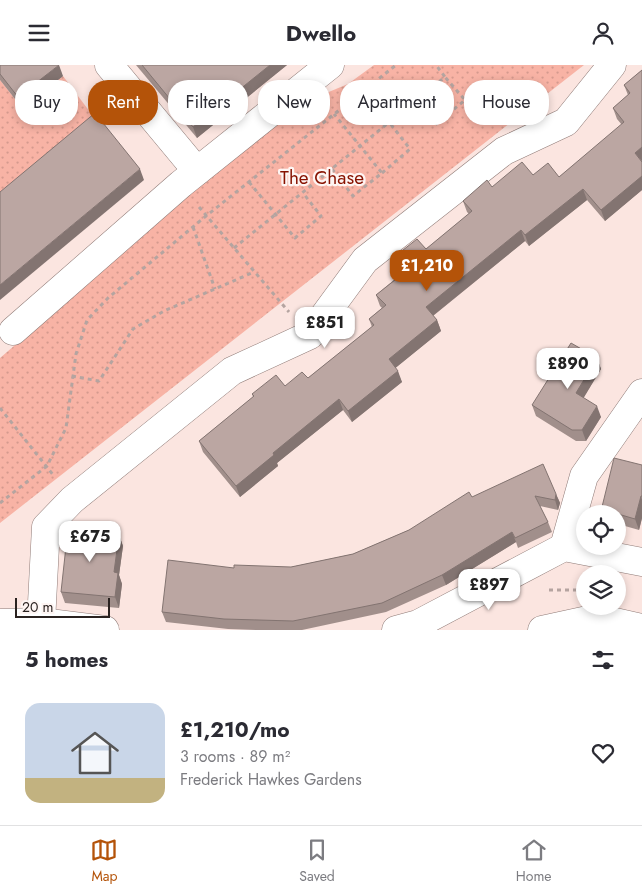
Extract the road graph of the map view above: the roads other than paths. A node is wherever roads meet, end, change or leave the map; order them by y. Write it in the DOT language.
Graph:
graph roads {
  1 [pos="109,65"];
  2 [pos="330,65"];
  3 [pos="612,65"];
  4 [pos="197,171"];
  5 [pos="13,331"];
  6 [pos="642,393"];
  7 [pos="564,547"];
  8 [pos="642,562"];
  9 [pos="41,622"];
  10 [pos="0,623"];
  11 [pos="642,628"];
  12 [pos="105,630"];
  13 [pos="396,630"];
  14 [pos="542,630"];
  1 -- 4 [label="street"];
  2 -- 4 [label="street"];
  3 -- 9 [label="street"];
  4 -- 5 [label="street"];
  6 -- 7 [label="street"];
  7 -- 8 [label="street"];
  7 -- 13 [label="street"];
  9 -- 10 [label="street"];
  9 -- 12 [label="street"];
  11 -- 14 [label="street"];
}
